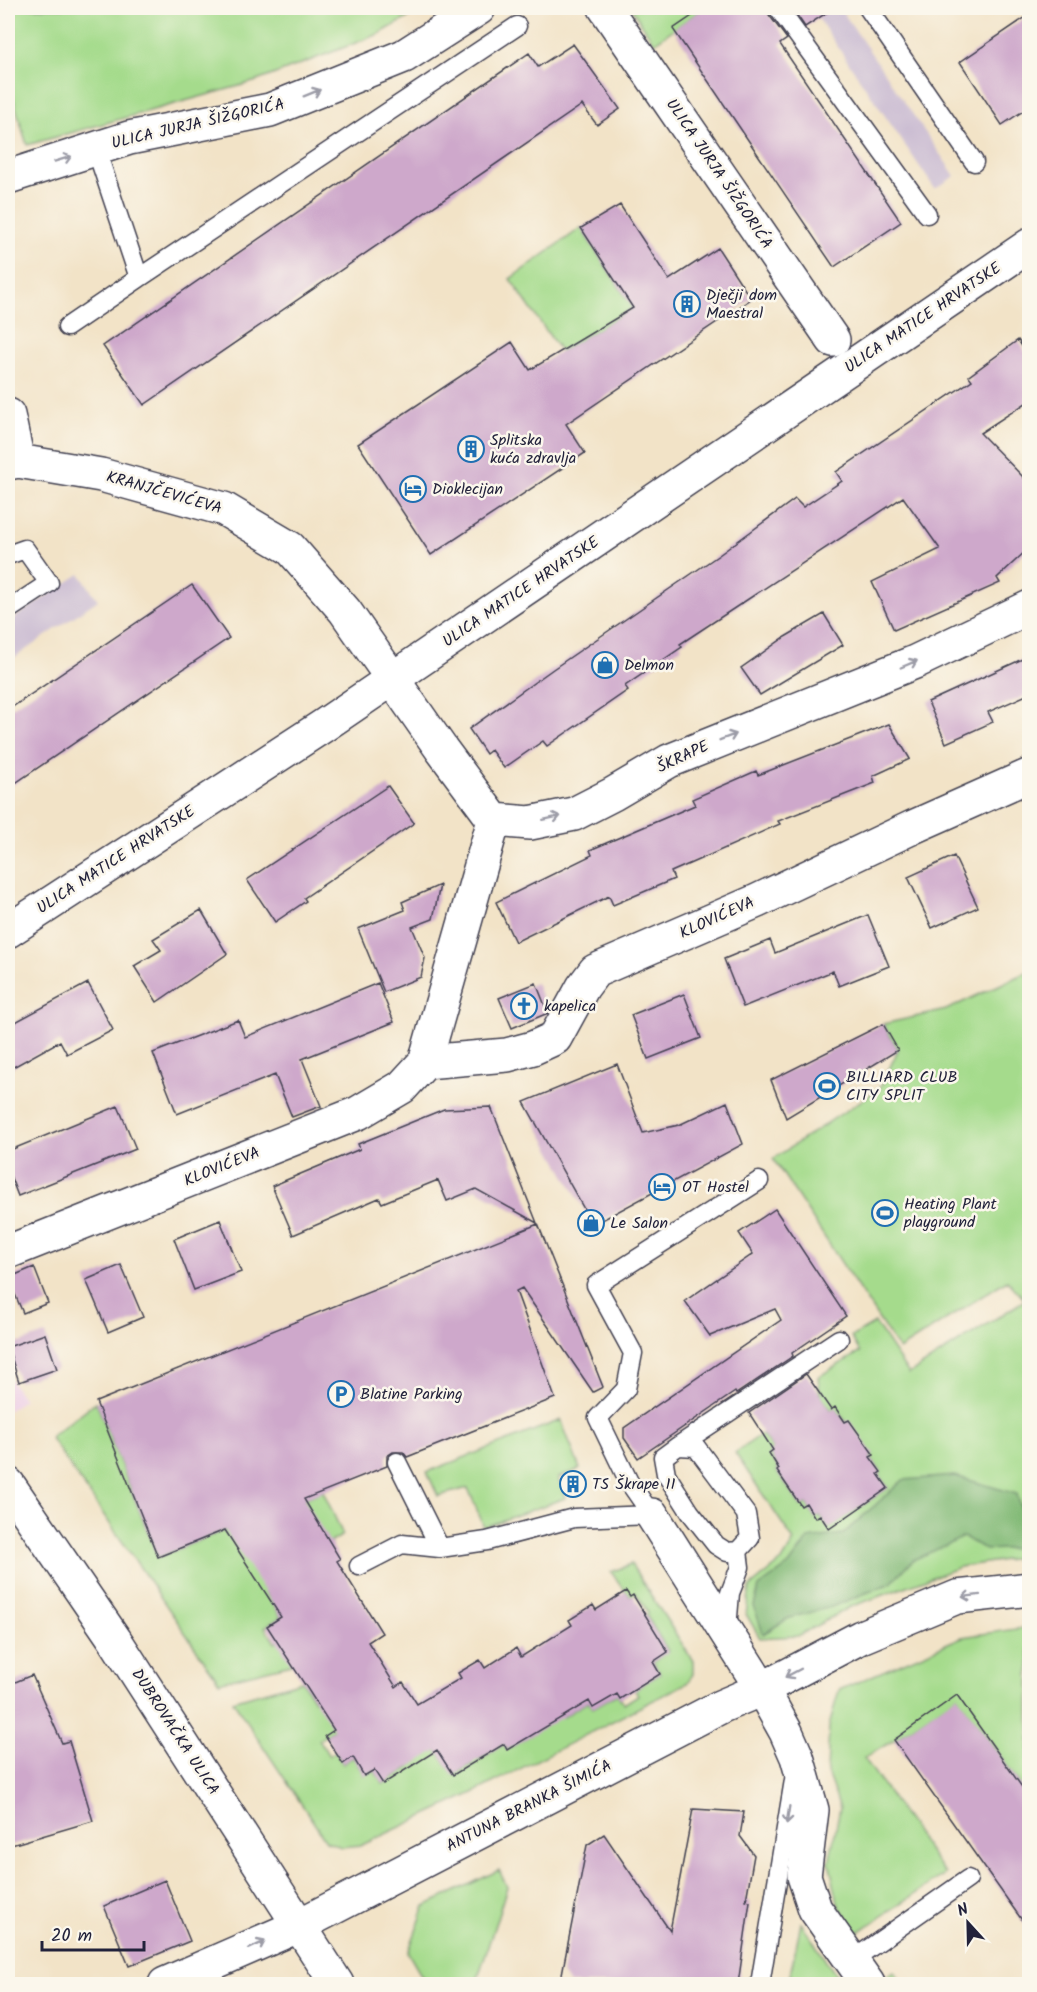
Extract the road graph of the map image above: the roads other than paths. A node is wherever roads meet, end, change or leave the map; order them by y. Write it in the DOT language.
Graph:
graph roads {
  1 [pos="479,8"];
  2 [pos="605,8"];
  3 [pos="778,8"];
  4 [pos="868,8"];
  5 [pos="517,26"];
  6 [pos="96,149"];
  7 [pos="974,162"];
  8 [pos="8,177"];
  9 [pos="927,214"];
  10 [pos="1029,245"];
  11 [pos="139,278"];
  12 [pos="67,327"];
  13 [pos="833,340"];
  14 [pos="8,415"];
  15 [pos="13,462"];
  16 [pos="8,555"];
  17 [pos="1029,607"];
  18 [pos="8,610"];
  19 [pos="393,678"];
  20 [pos="1029,775"];
  21 [pos="494,820"];
  22 [pos="8,931"];
  23 [pos="425,1062"];
  24 [pos="759,1181"];
  25 [pos="8,1252"];
  26 [pos="839,1339"];
  27 [pos="678,1446"];
  28 [pos="397,1462"];
  29 [pos="8,1484"];
  30 [pos="652,1515"];
  31 [pos="440,1548"];
  32 [pos="738,1551"];
  33 [pos="359,1566"];
  34 [pos="1029,1589"];
  35 [pos="726,1634"];
  36 [pos="762,1689"];
  37 [pos="797,1757"];
  38 [pos="968,1879"];
  39 [pos="298,1926"];
  40 [pos="860,1973"];
  41 [pos="165,1984"];
  42 [pos="337,1984"];
  43 [pos="760,1984"];
  6 -- 1 [label="street, ULICA JURJA ŠIŽGORIĆA, one-way"];
  2 -- 13 [label="street, ULICA JURJA ŠIŽGORIĆA"];
  3 -- 9 [label="lane"];
  4 -- 7 [label="lane"];
  5 -- 11 [label="lane"];
  8 -- 6 [label="street, ULICA JURJA ŠIŽGORIĆA, one-way"];
  6 -- 11 [label="lane"];
  10 -- 19 [label="street, ULICA MATICE HRVATSKE"];
  11 -- 12 [label="lane"];
  14 -- 15 [label="street"];
  15 -- 19 [label="street, KRANJČEVIĆEVA"];
  16 -- 18 [label="lane"];
  21 -- 17 [label="street, ŠKRAPE, one-way"];
  19 -- 21 [label="street"];
  19 -- 22 [label="street, ULICA MATICE HRVATSKE"];
  20 -- 23 [label="street, KLOVIĆEVA"];
  21 -- 23 [label="street, KLOVIĆEVA"];
  23 -- 25 [label="street, KLOVIĆEVA"];
  24 -- 30 [label="lane"];
  26 -- 27 [label="lane"];
  27 -- 32 [label="lane"];
  27 -- 32 [label="lane"];
  28 -- 31 [label="lane"];
  29 -- 39 [label="street, DUBROVAČKA ULICA"];
  30 -- 31 [label="lane"];
  30 -- 35 [label="street"];
  31 -- 33 [label="lane"];
  32 -- 35 [label="lane"];
  34 -- 36 [label="street, ANTUNA BRANKA ŠIMIĆA, one-way"];
  35 -- 36 [label="street"];
  36 -- 37 [label="street"];
  36 -- 39 [label="street, ANTUNA BRANKA ŠIMIĆA"];
  37 -- 40 [label="street"];
  37 -- 43 [label="lane, one-way"];
  38 -- 40 [label="lane"];
  41 -- 39 [label="street, ANTUNA BRANKA ŠIMIĆA, one-way"];
  39 -- 42 [label="street, DUBROVAČKA ULICA"];
}
